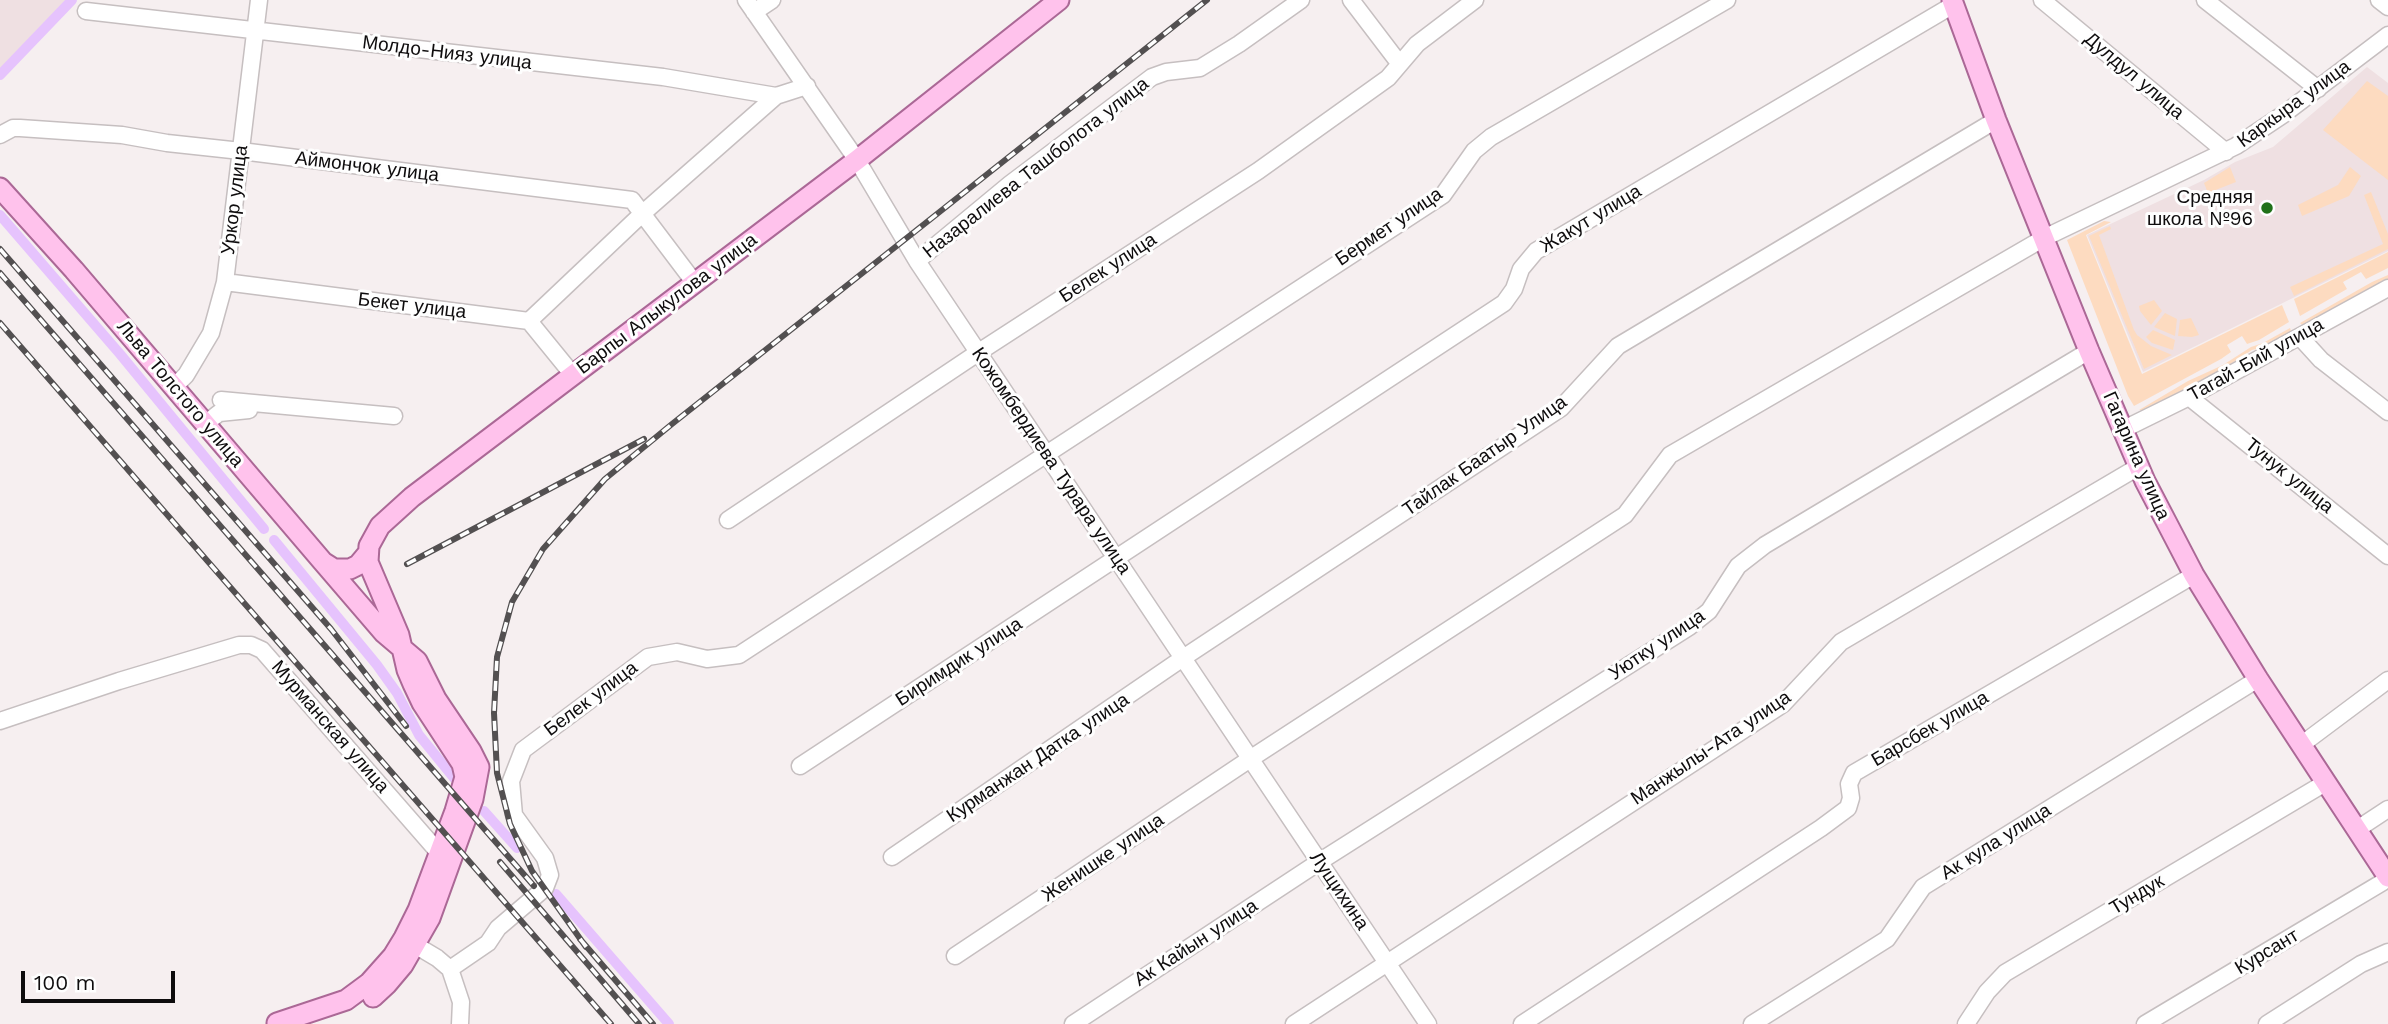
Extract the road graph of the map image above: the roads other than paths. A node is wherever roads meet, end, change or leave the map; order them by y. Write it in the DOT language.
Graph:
graph roads {
  1 [pos="259,0"];
  2 [pos="772,0"];
  3 [pos="1059,0"];
  4 [pos="1301,0"];
  5 [pos="1351,0"];
  6 [pos="1475,0"];
  7 [pos="1727,0"];
  8 [pos="2042,0"];
  9 [pos="2205,0"];
  10 [pos="2379,0"];
  11 [pos="1953,3"];
  12 [pos="750,6"];
  13 [pos="2388,7"];
  14 [pos="86,11"];
  15 [pos="255,30"];
  16 [pos="2388,35"];
  17 [pos="1399,63"];
  18 [pos="807,86"];
  19 [pos="2318,89"];
  20 [pos="776,96"];
  21 [pos="1996,120"];
  22 [pos="0,135"];
  23 [pos="241,151"];
  24 [pos="2225,152"];
  25 [pos="857,160"];
  26 [pos="0,188"];
  27 [pos="643,213"];
  28 [pos="2044,238"];
  29 [pos="917,261"];
  30 [pos="225,282"];
  31 [pos="694,282"];
  32 [pos="2388,288"];
  33 [pos="529,321"];
  34 [pos="2300,337"];
  35 [pos="2090,351"];
  36 [pos="979,352"];
  37 [pos="573,375"];
  38 [pos="174,387"];
  39 [pos="2189,397"];
  40 [pos="220,400"];
  41 [pos="261,405"];
  42 [pos="2388,412"];
  43 [pos="394,416"];
  44 [pos="205,424"];
  45 [pos="2122,430"];
  46 [pos="1046,453"];
  47 [pos="2138,467"];
  48 [pos="728,520"];
  49 [pos="368,553"];
  50 [pos="2388,556"];
  51 [pos="1117,559"];
  52 [pos="323,562"];
  53 [pos="2194,575"];
  54 [pos="403,649"];
  55 [pos="1183,659"];
  56 [pos="2258,679"];
  57 [pos="2388,680"];
  58 [pos="0,721"];
  59 [pos="2301,745"];
  60 [pos="1250,759"];
  61 [pos="800,765"];
  62 [pos="2325,783"];
  63 [pos="2388,809"];
  64 [pos="2356,830"];
  65 [pos="439,854"];
  66 [pos="892,857"];
  67 [pos="1320,862"];
  68 [pos="2388,878"];
  69 [pos="410,942"];
  70 [pos="2388,952"];
  71 [pos="955,957"];
  72 [pos="1387,963"];
  73 [pos="450,969"];
  74 [pos="273,1023"];
  75 [pos="460,1024"];
  76 [pos="1073,1024"];
  77 [pos="1294,1024"];
  78 [pos="1428,1024"];
  79 [pos="1522,1024"];
  80 [pos="1752,1024"];
  81 [pos="1966,1024"];
  82 [pos="2145,1024"];
  83 [pos="2267,1024"];
  1 -- 15 [label="street, Уркор улица"];
  2 -- 12 [label="street"];
  3 -- 25 [label="main road, Барпы Алыкулова улица"];
  4 -- 29 [label="street, Назаралиева Ташболота улица"];
  5 -- 17 [label="street"];
  6 -- 17 [label="street, Белек улица"];
  7 -- 46 [label="street, Бермет улица"];
  8 -- 24 [label="street, Дулдул улица"];
  9 -- 19 [label="street"];
  10 -- 13 [label="street"];
  11 -- 21 [label="main road, Гагарина улица"];
  11 -- 51 [label="street, Жакут улица"];
  12 -- 18 [label="street, Кожомбердиева Турара улица"];
  14 -- 15 [label="street, Молдо-Нияз улица"];
  15 -- 20 [label="street, Молдо-Нияз улица"];
  15 -- 23 [label="street, Уркор улица"];
  16 -- 19 [label="street, Каркыра улица"];
  17 -- 36 [label="street, Белек улица"];
  18 -- 20 [label="street, Молдо-Нияз улица"];
  18 -- 25 [label="street, Кожомбердиева Турара улица"];
  19 -- 24 [label="street, Каркыра улица"];
  20 -- 27 [label="street"];
  21 -- 28 [label="main road, Гагарина улица"];
  21 -- 55 [label="street, Тайлак Баатыр Улица"];
  22 -- 23 [label="street, Аймончок улица"];
  23 -- 27 [label="street, Аймончок улица"];
  23 -- 30 [label="street, Уркор улица"];
  24 -- 28 [label="street, Каркыра улица"];
  25 -- 29 [label="street, Кожомбердиева Турара улица"];
  25 -- 31 [label="main road, Барпы Алыкулова улица"];
  26 -- 38 [label="main road, Льва Толстого улица"];
  27 -- 31 [label="street, Аймончок улица"];
  27 -- 33 [label="street"];
  28 -- 35 [label="main road, Гагарина улица"];
  28 -- 60 [label="street, Каркыра улица"];
  29 -- 36 [label="street, Кожомбердиева Турара улица"];
  30 -- 33 [label="street, Бекет улица"];
  30 -- 38 [label="street, Уркор улица"];
  31 -- 37 [label="main road, Барпы Алыкулова улица"];
  32 -- 34 [label="street, Тагай-Бий улица"];
  33 -- 37 [label="street"];
  34 -- 39 [label="street, Тагай-Бий улица"];
  34 -- 42 [label="street"];
  35 -- 45 [label="main road, Гагарина улица"];
  35 -- 67 [label="street, Уютку улица"];
  36 -- 46 [label="street, Кожомбердиева Турара улица"];
  36 -- 48 [label="street, Белек улица"];
  37 -- 49 [label="main road, Барпы Алыкулова улица"];
  38 -- 44 [label="main road, Льва Толстого улица"];
  39 -- 45 [label="street, Тагай-Бий улица"];
  39 -- 50 [label="street, Тунук улица"];
  40 -- 41 [label="street"];
  41 -- 43 [label="street"];
  41 -- 44 [label="street"];
  44 -- 52 [label="main road, Льва Толстого улица"];
  45 -- 47 [label="main road, Гагарина улица"];
  46 -- 51 [label="street, Кожомбердиева Турара улица"];
  46 -- 73 [label="street, Белек улица"];
  47 -- 53 [label="main road, Гагарина улица"];
  47 -- 72 [label="street, Манжылы-Ата улица"];
  49 -- 52 [label="main road"];
  49 -- 54 [label="main road"];
  51 -- 55 [label="street, Кожомбердиева Турара улица"];
  51 -- 61 [label="street, Биримдик улица"];
  52 -- 54 [label="main road, Льва Толстого улица"];
  53 -- 56 [label="main road, Гагарина улица"];
  53 -- 79 [label="street, Барсбек улица"];
  54 -- 65 [label="main road"];
  54 -- 69 [label="main road"];
  55 -- 60 [label="street, Кожомбердиева Турара улица"];
  55 -- 66 [label="street, Курманжан Датка улица"];
  56 -- 59 [label="main road, Гагарина улица"];
  56 -- 80 [label="street, Ак кула улица"];
  57 -- 59 [label="street"];
  58 -- 65 [label="street, Мурманская улица"];
  59 -- 62 [label="main road, Гагарина улица"];
  60 -- 67 [label="street, Лущихина"];
  60 -- 71 [label="street, Женишке улица"];
  62 -- 64 [label="main road, Гагарина улица"];
  62 -- 81 [label="street, Тундук"];
  63 -- 64 [label="street"];
  64 -- 68 [label="main road, Гагарина улица"];
  65 -- 69 [label="main road"];
  67 -- 72 [label="street, Лущихина"];
  67 -- 76 [label="street, Ак Кайын улица"];
  68 -- 82 [label="street, Курсант"];
  69 -- 73 [label="street"];
  69 -- 74 [label="main road"];
  70 -- 83 [label="street"];
  72 -- 77 [label="street, Манжылы-Ата улица"];
  72 -- 78 [label="street, Лущихина"];
  73 -- 75 [label="street"];
}
